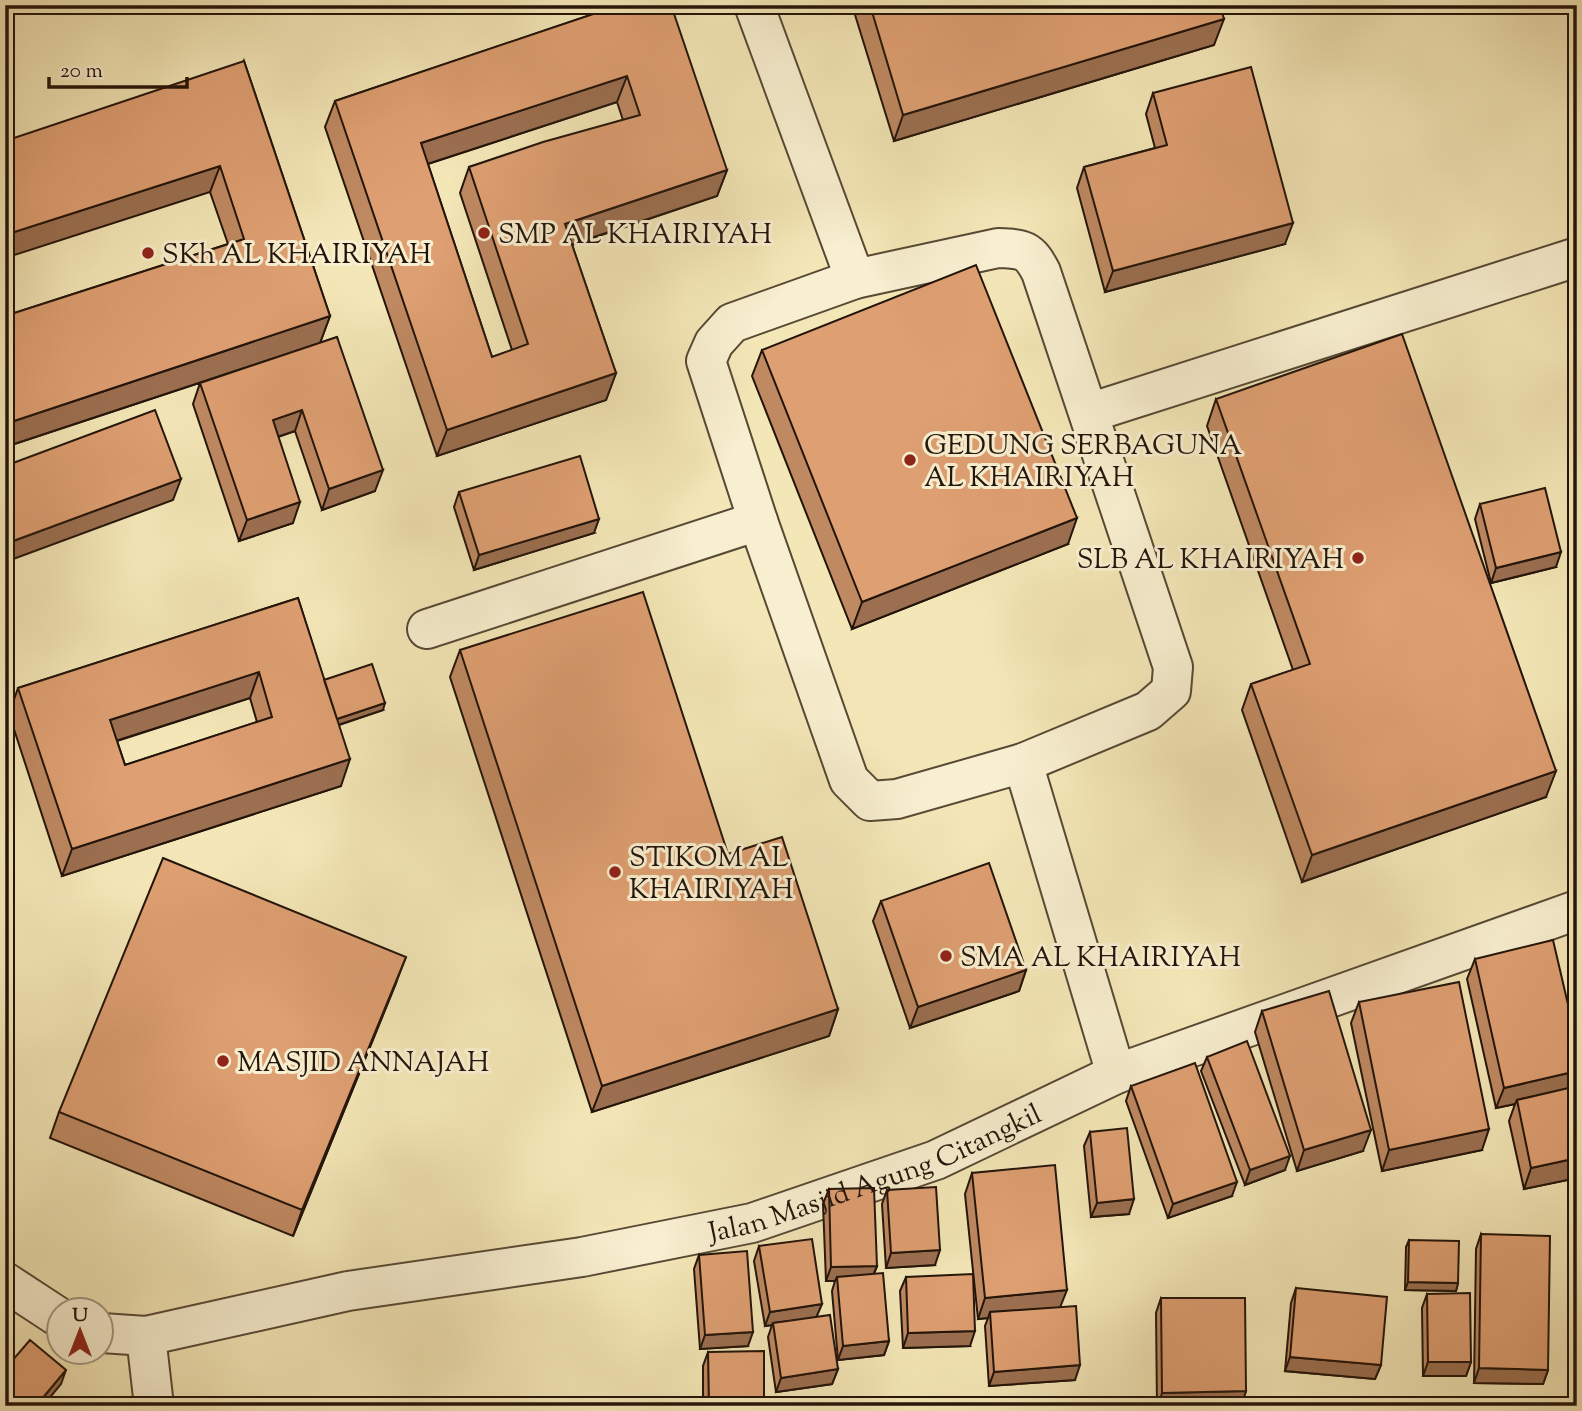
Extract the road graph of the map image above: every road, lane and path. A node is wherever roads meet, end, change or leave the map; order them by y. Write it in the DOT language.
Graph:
graph roads {
  1 [pos="754,5"];
  2 [pos="1577,257"];
  3 [pos="855,279"];
  4 [pos="1089,413"];
  5 [pos="758,521"];
  6 [pos="427,629"];
  7 [pos="1023,763"];
  8 [pos="1577,910"];
  9 [pos="1116,1074"];
  10 [pos="5,1282"];
  11 [pos="46,1309"];
  12 [pos="116,1334"];
  13 [pos="146,1336"];
  14 [pos="154,1406"];
  1 -- 3 [label="street"];
  2 -- 4 [label="street"];
  3 -- 4 [label="street"];
  3 -- 5 [label="street"];
  4 -- 7 [label="street"];
  5 -- 6 [label="street"];
  5 -- 7 [label="street"];
  7 -- 9 [label="street"];
  8 -- 9 [label="street, Jalan Masjid Agung Citangkil"];
  9 -- 13 [label="street, Jalan Masjid Agung Citangkil"];
  10 -- 11 [label="street"];
  12 -- 13 [label="street, Jalan Masjid Agung Citangkil"];
  13 -- 14 [label="street"];
}
